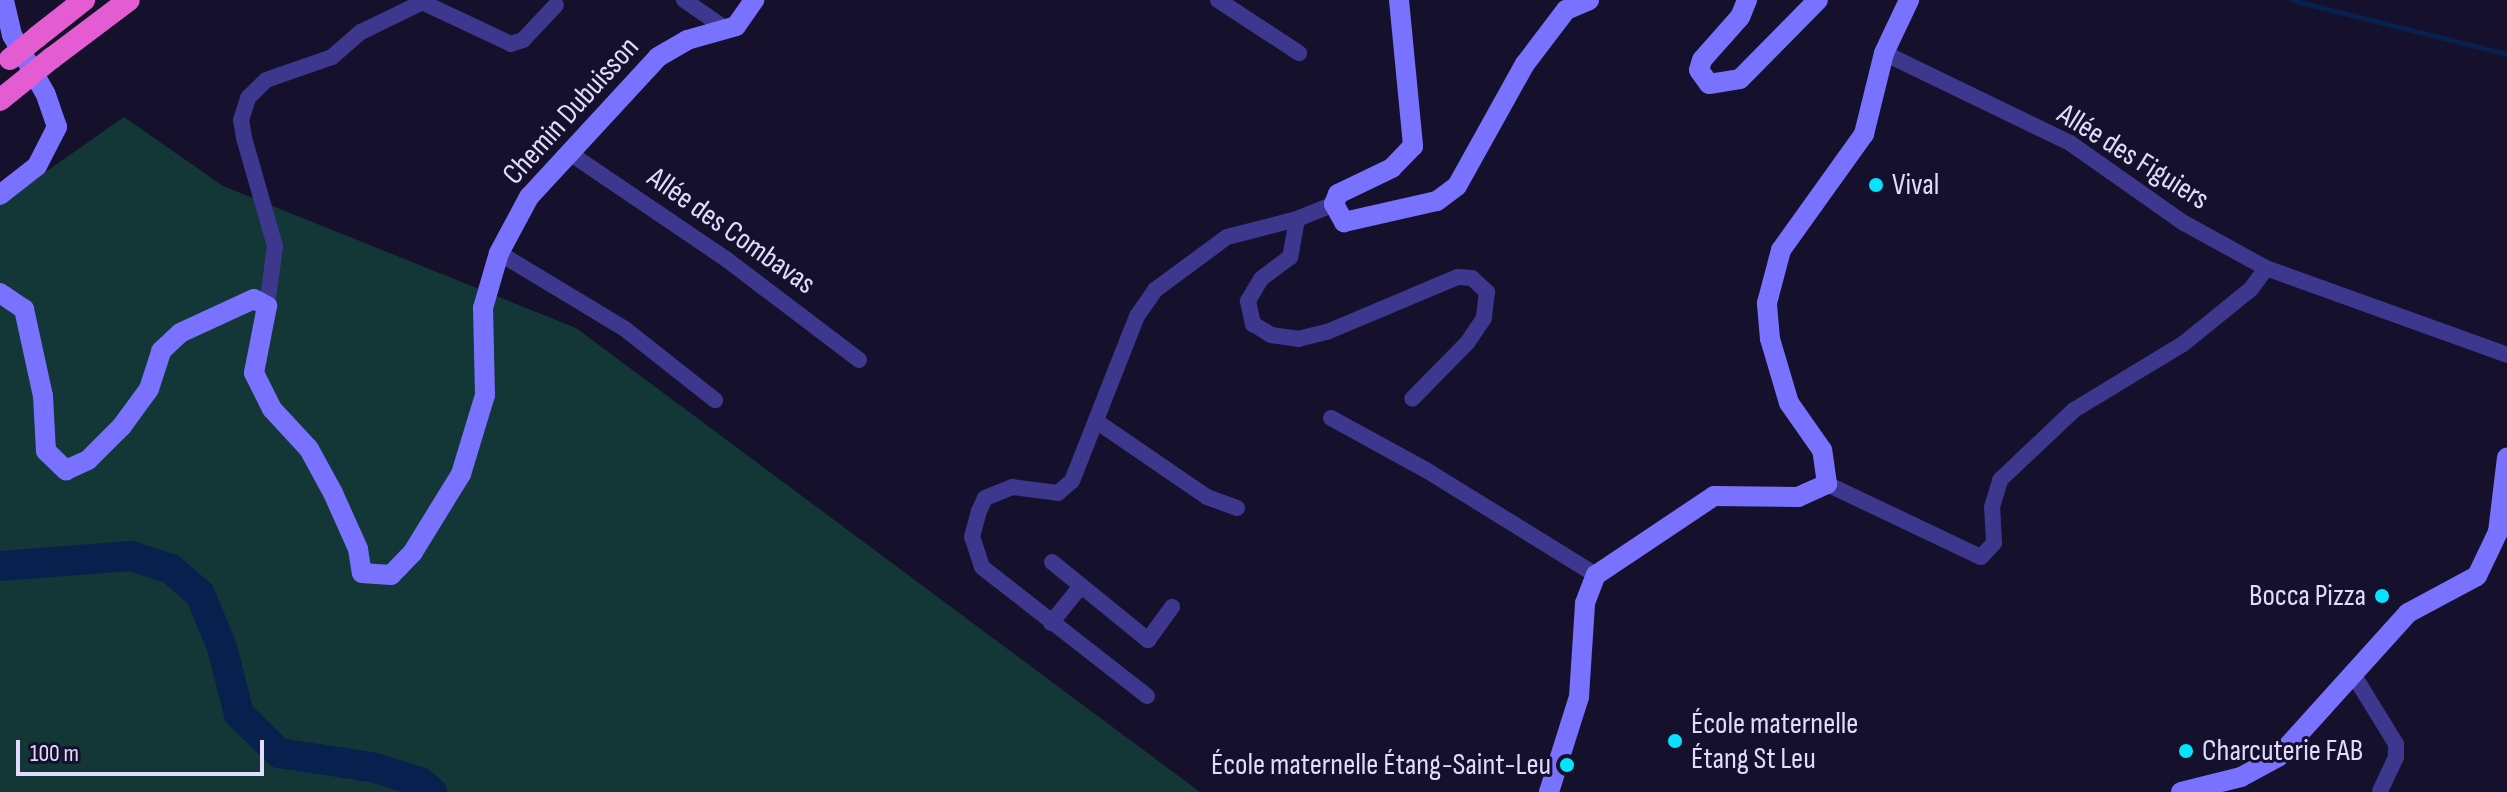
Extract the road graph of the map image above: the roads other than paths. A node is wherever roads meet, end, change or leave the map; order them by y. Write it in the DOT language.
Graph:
graph roads {
  1 [pos="4,0"];
  2 [pos="84,0"];
  3 [pos="129,0"];
  4 [pos="684,0"];
  5 [pos="754,0"];
  6 [pos="1218,0"];
  7 [pos="1399,0"];
  8 [pos="1589,0"];
  9 [pos="1747,0"];
  10 [pos="1818,0"];
  11 [pos="1909,0"];
  12 [pos="425,2"];
  13 [pos="556,5"];
  14 [pos="723,27"];
  15 [pos="1299,53"];
  16 [pos="1884,53"];
  17 [pos="5,63"];
  18 [pos="0,100"];
  19 [pos="568,152"];
  20 [pos="0,195"];
  21 [pos="1334,204"];
  22 [pos="1297,219"];
  23 [pos="499,253"];
  24 [pos="2266,268"];
  25 [pos="0,293"];
  26 [pos="267,306"];
  27 [pos="2507,355"];
  28 [pos="859,360"];
  29 [pos="1412,399"];
  30 [pos="715,400"];
  31 [pos="1331,418"];
  32 [pos="1096,421"];
  33 [pos="2507,458"];
  34 [pos="1827,484"];
  35 [pos="1237,508"];
  36 [pos="1052,562"];
  37 [pos="1596,575"];
  38 [pos="1081,586"];
  39 [pos="1172,607"];
  40 [pos="1051,623"];
  41 [pos="2353,674"];
  42 [pos="1147,696"];
  43 [pos="2188,791"];
  44 [pos="1549,792"];
  45 [pos="2380,792"];
  1 -- 20 [label="main road"];
  2 -- 17 [label="highway, bridge"];
  3 -- 18 [label="highway, bridge"];
  4 -- 14 [label="street"];
  5 -- 14 [label="main road, Chemin Dubuisson"];
  6 -- 15 [label="street"];
  7 -- 21 [label="main road"];
  8 -- 21 [label="main road"];
  9 -- 10 [label="main road"];
  11 -- 16 [label="main road"];
  12 -- 13 [label="street"];
  12 -- 26 [label="street"];
  14 -- 19 [label="main road, Chemin Dubuisson"];
  16 -- 24 [label="street, Allée des Figuiers"];
  16 -- 34 [label="main road"];
  19 -- 23 [label="main road, Chemin Dubuisson"];
  19 -- 28 [label="street, Allée des Combavas"];
  21 -- 22 [label="street"];
  22 -- 29 [label="street"];
  22 -- 32 [label="street"];
  23 -- 26 [label="main road, Chemin Dubuisson"];
  23 -- 30 [label="street"];
  24 -- 27 [label="street, Allée des Figuiers"];
  24 -- 34 [label="street"];
  25 -- 26 [label="main road"];
  31 -- 37 [label="street"];
  32 -- 35 [label="street"];
  32 -- 40 [label="street"];
  33 -- 41 [label="main road"];
  34 -- 37 [label="main road"];
  36 -- 38 [label="street"];
  37 -- 44 [label="main road"];
  38 -- 39 [label="street"];
  38 -- 40 [label="street"];
  40 -- 42 [label="street"];
  41 -- 43 [label="main road"];
  41 -- 45 [label="street"];
}
